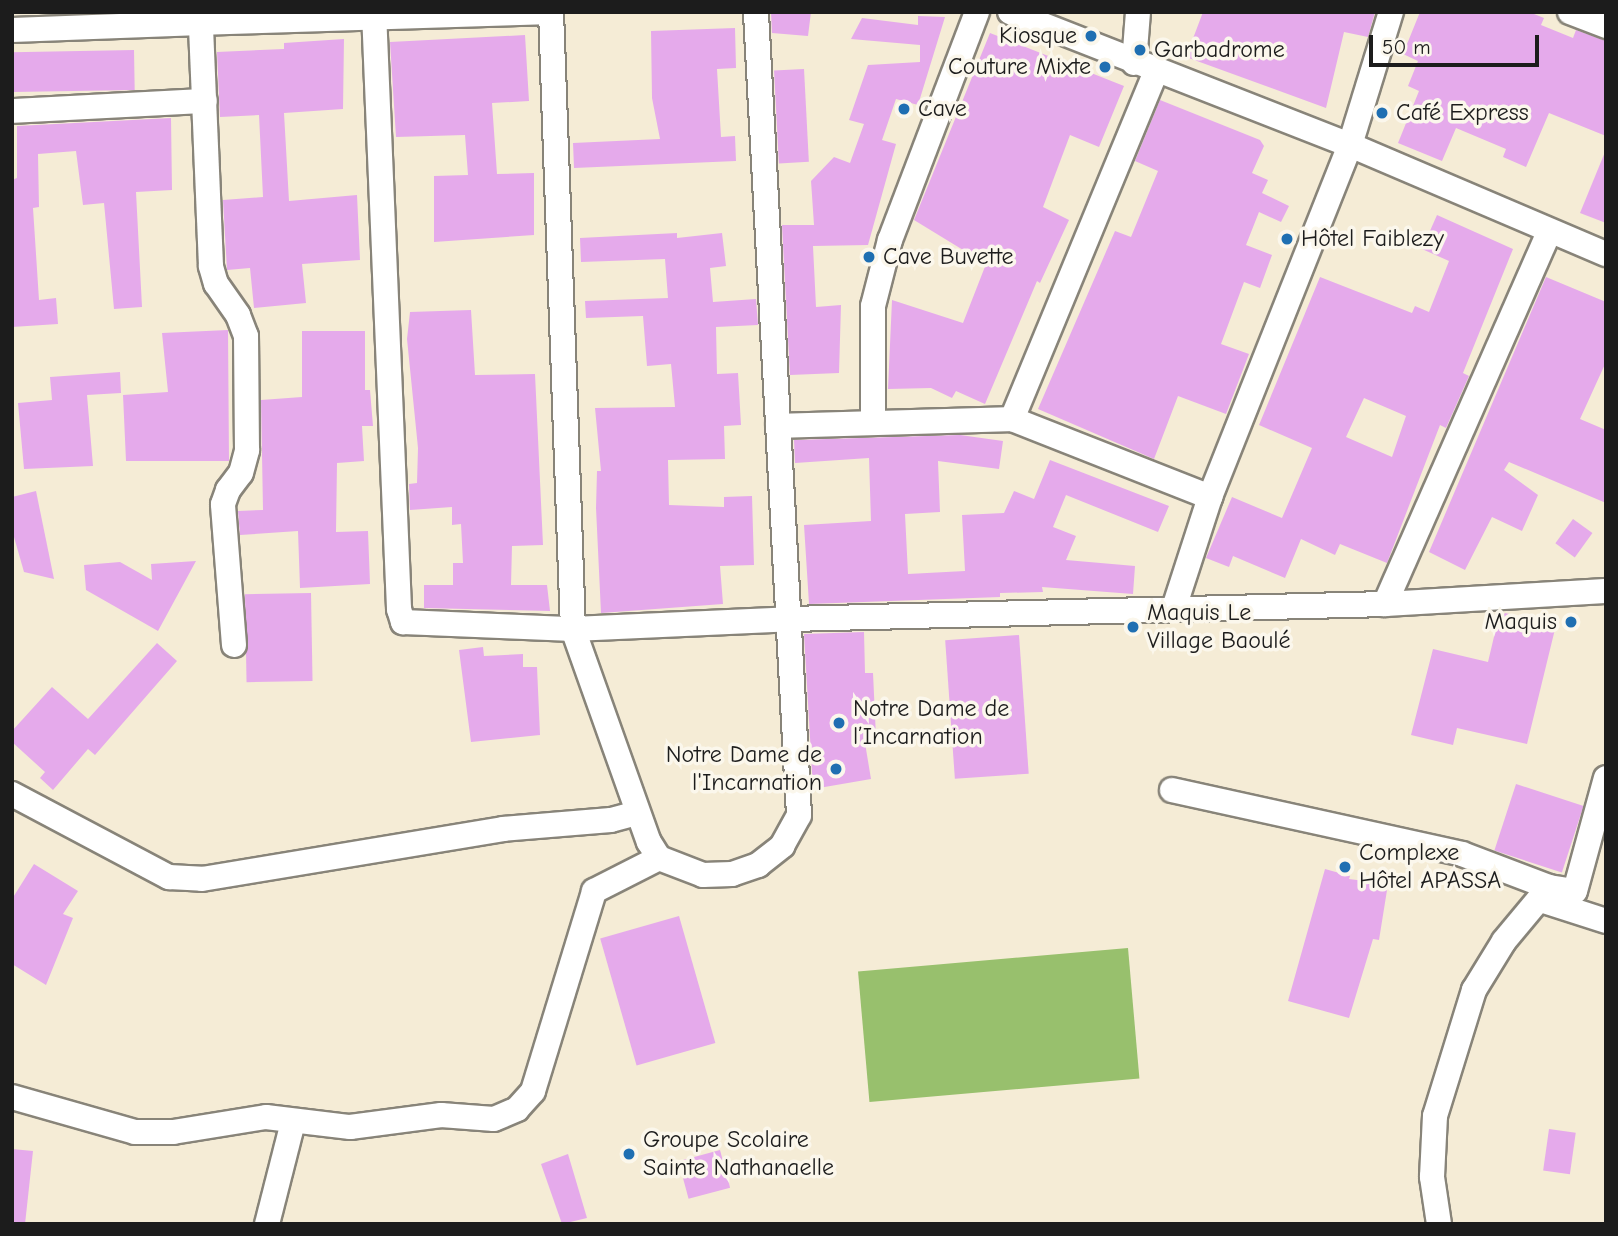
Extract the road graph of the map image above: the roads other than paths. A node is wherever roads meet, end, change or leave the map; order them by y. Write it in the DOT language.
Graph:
graph roads {
  1 [pos="549,12"];
  2 [pos="756,12"];
  3 [pos="977,12"];
  4 [pos="1010,12"];
  5 [pos="1138,12"];
  6 [pos="1391,12"];
  7 [pos="1570,12"];
  8 [pos="374,15"];
  9 [pos="201,18"];
  10 [pos="1606,26"];
  11 [pos="12,30"];
  12 [pos="1145,68"];
  13 [pos="205,101"];
  14 [pos="12,111"];
  15 [pos="1350,145"];
  16 [pos="1549,233"];
  17 [pos="1606,254"];
  18 [pos="1012,419"];
  19 [pos="873,422"];
  20 [pos="778,426"];
  21 [pos="1210,497"];
  22 [pos="1606,591"];
  23 [pos="1385,604"];
  24 [pos="1174,608"];
  25 [pos="790,619"];
  26 [pos="573,629"];
  27 [pos="234,645"];
  28 [pos="1606,778"];
  29 [pos="1172,790"];
  30 [pos="12,794"];
  31 [pos="637,813"];
  32 [pos="659,858"];
  33 [pos="1545,893"];
  34 [pos="1606,921"];
  35 [pos="12,1097"];
  36 [pos="293,1122"];
  37 [pos="267,1224"];
  38 [pos="1439,1224"];
  1 -- 8 [label="street"];
  1 -- 26 [label="street"];
  2 -- 20 [label="street"];
  3 -- 19 [label="street"];
  4 -- 12 [label="street"];
  5 -- 12 [label="street"];
  6 -- 15 [label="street"];
  7 -- 10 [label="street"];
  8 -- 9 [label="street"];
  8 -- 26 [label="street"];
  9 -- 11 [label="street"];
  9 -- 13 [label="street"];
  12 -- 15 [label="street"];
  12 -- 18 [label="street"];
  13 -- 14 [label="street"];
  13 -- 27 [label="street"];
  15 -- 16 [label="street"];
  15 -- 21 [label="street"];
  16 -- 17 [label="street"];
  16 -- 23 [label="street"];
  18 -- 19 [label="street"];
  18 -- 21 [label="street"];
  19 -- 20 [label="street"];
  20 -- 25 [label="street"];
  21 -- 24 [label="street"];
  22 -- 23 [label="street"];
  23 -- 24 [label="street"];
  24 -- 25 [label="street"];
  25 -- 26 [label="street"];
  25 -- 32 [label="street"];
  26 -- 31 [label="street"];
  28 -- 33 [label="street"];
  29 -- 33 [label="street"];
  30 -- 31 [label="street"];
  31 -- 32 [label="street"];
  32 -- 36 [label="street"];
  33 -- 34 [label="street"];
  33 -- 38 [label="street"];
  35 -- 36 [label="street"];
  36 -- 37 [label="street"];
}
